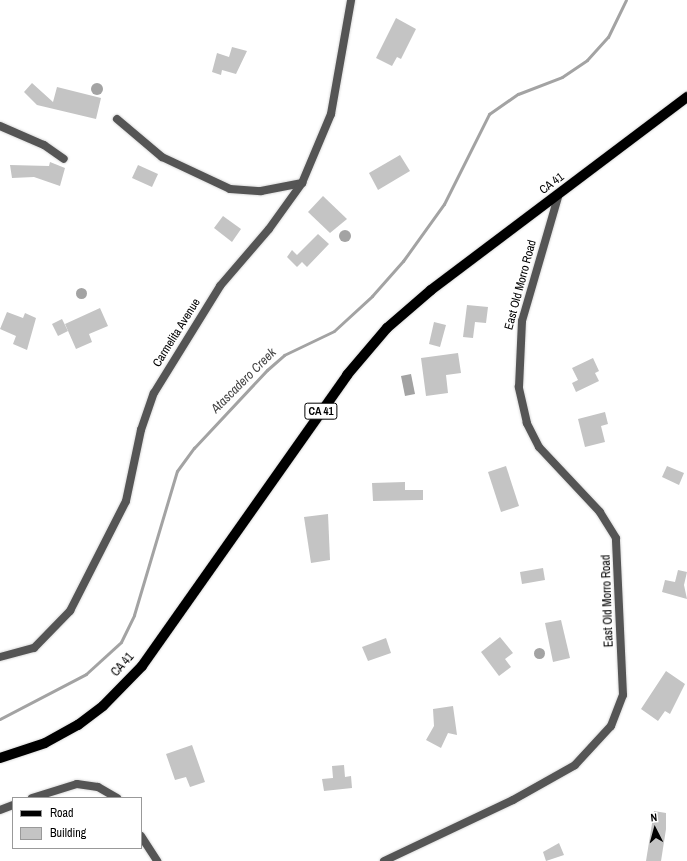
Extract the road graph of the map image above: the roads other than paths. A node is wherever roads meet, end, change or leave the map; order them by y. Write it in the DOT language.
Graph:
graph roads {
  1 [pos="351,0"];
  2 [pos="687,97"];
  3 [pos="117,119"];
  4 [pos="0,126"];
  5 [pos="64,159"];
  6 [pos="302,183"];
  7 [pos="558,197"];
  8 [pos="0,657"];
  9 [pos="0,758"];
  10 [pos="35,797"];
  11 [pos="115,797"];
  12 [pos="12,805"];
  13 [pos="0,810"];
  14 [pos="142,838"];
  15 [pos="157,861"];
  16 [pos="384,861"];
  1 -- 6 [label="street, Carmelita Avenue"];
  2 -- 7 [label="main road, CA 41 / CA 41"];
  3 -- 6 [label="street"];
  4 -- 5 [label="street"];
  6 -- 8 [label="street, Carmelita Avenue"];
  7 -- 9 [label="main road, CA 41 / CA 41"];
  7 -- 16 [label="street, East Old Morro Road"];
  10 -- 11 [label="street"];
  12 -- 13 [label="street"];
  14 -- 15 [label="street"];
}
